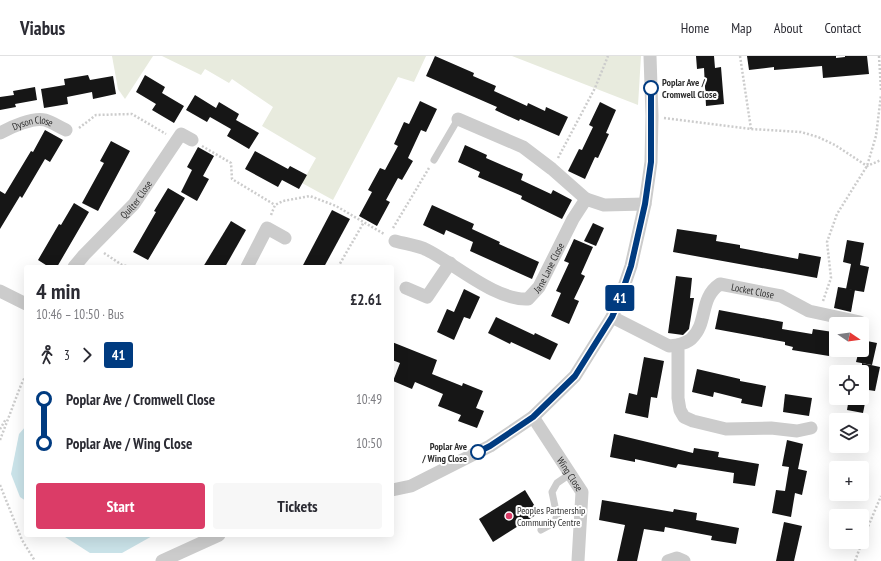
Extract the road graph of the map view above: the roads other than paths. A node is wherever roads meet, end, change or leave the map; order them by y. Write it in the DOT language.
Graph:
graph roads {
  1 [pos="650,56"];
  2 [pos="458,118"];
  3 [pos="66,130"];
  4 [pos="0,133"];
  5 [pos="192,140"];
  6 [pos="434,160"];
  7 [pos="586,198"];
  8 [pos="645,204"];
  9 [pos="285,238"];
  10 [pos="391,239"];
  11 [pos="450,263"];
  12 [pos="76,265"];
  13 [pos="248,265"];
  14 [pos="406,288"];
  15 [pos="0,291"];
  16 [pos="24,303"];
  17 [pos="612,317"];
  18 [pos="838,317"];
  19 [pos="678,345"];
  20 [pos="533,417"];
  21 [pos="811,428"];
  22 [pos="570,474"];
  23 [pos="394,490"];
  24 [pos="541,530"];
  25 [pos="214,537"];
  26 [pos="162,561"];
  27 [pos="578,561"];
  28 [pos="668,561"];
  29 [pos="684,561"];
  1 -- 8 [label="street"];
  2 -- 6 [label="lane"];
  2 -- 7 [label="street"];
  3 -- 4 [label="street, Dyson Close"];
  5 -- 12 [label="street, Quilter Close"];
  7 -- 8 [label="street"];
  7 -- 11 [label="street, Jane Lane Close"];
  8 -- 17 [label="street"];
  9 -- 13 [label="street"];
  10 -- 11 [label="street, Jane Lane Close"];
  11 -- 14 [label="street"];
  15 -- 16 [label="street"];
  17 -- 19 [label="street"];
  17 -- 20 [label="street"];
  18 -- 19 [label="street, Locket Close"];
  19 -- 21 [label="street"];
  20 -- 22 [label="street, Wing Close"];
  20 -- 23 [label="street"];
  22 -- 24 [label="lane"];
  22 -- 27 [label="street, Wing Close"];
  25 -- 26 [label="street"];
  28 -- 29 [label="street"];
}
